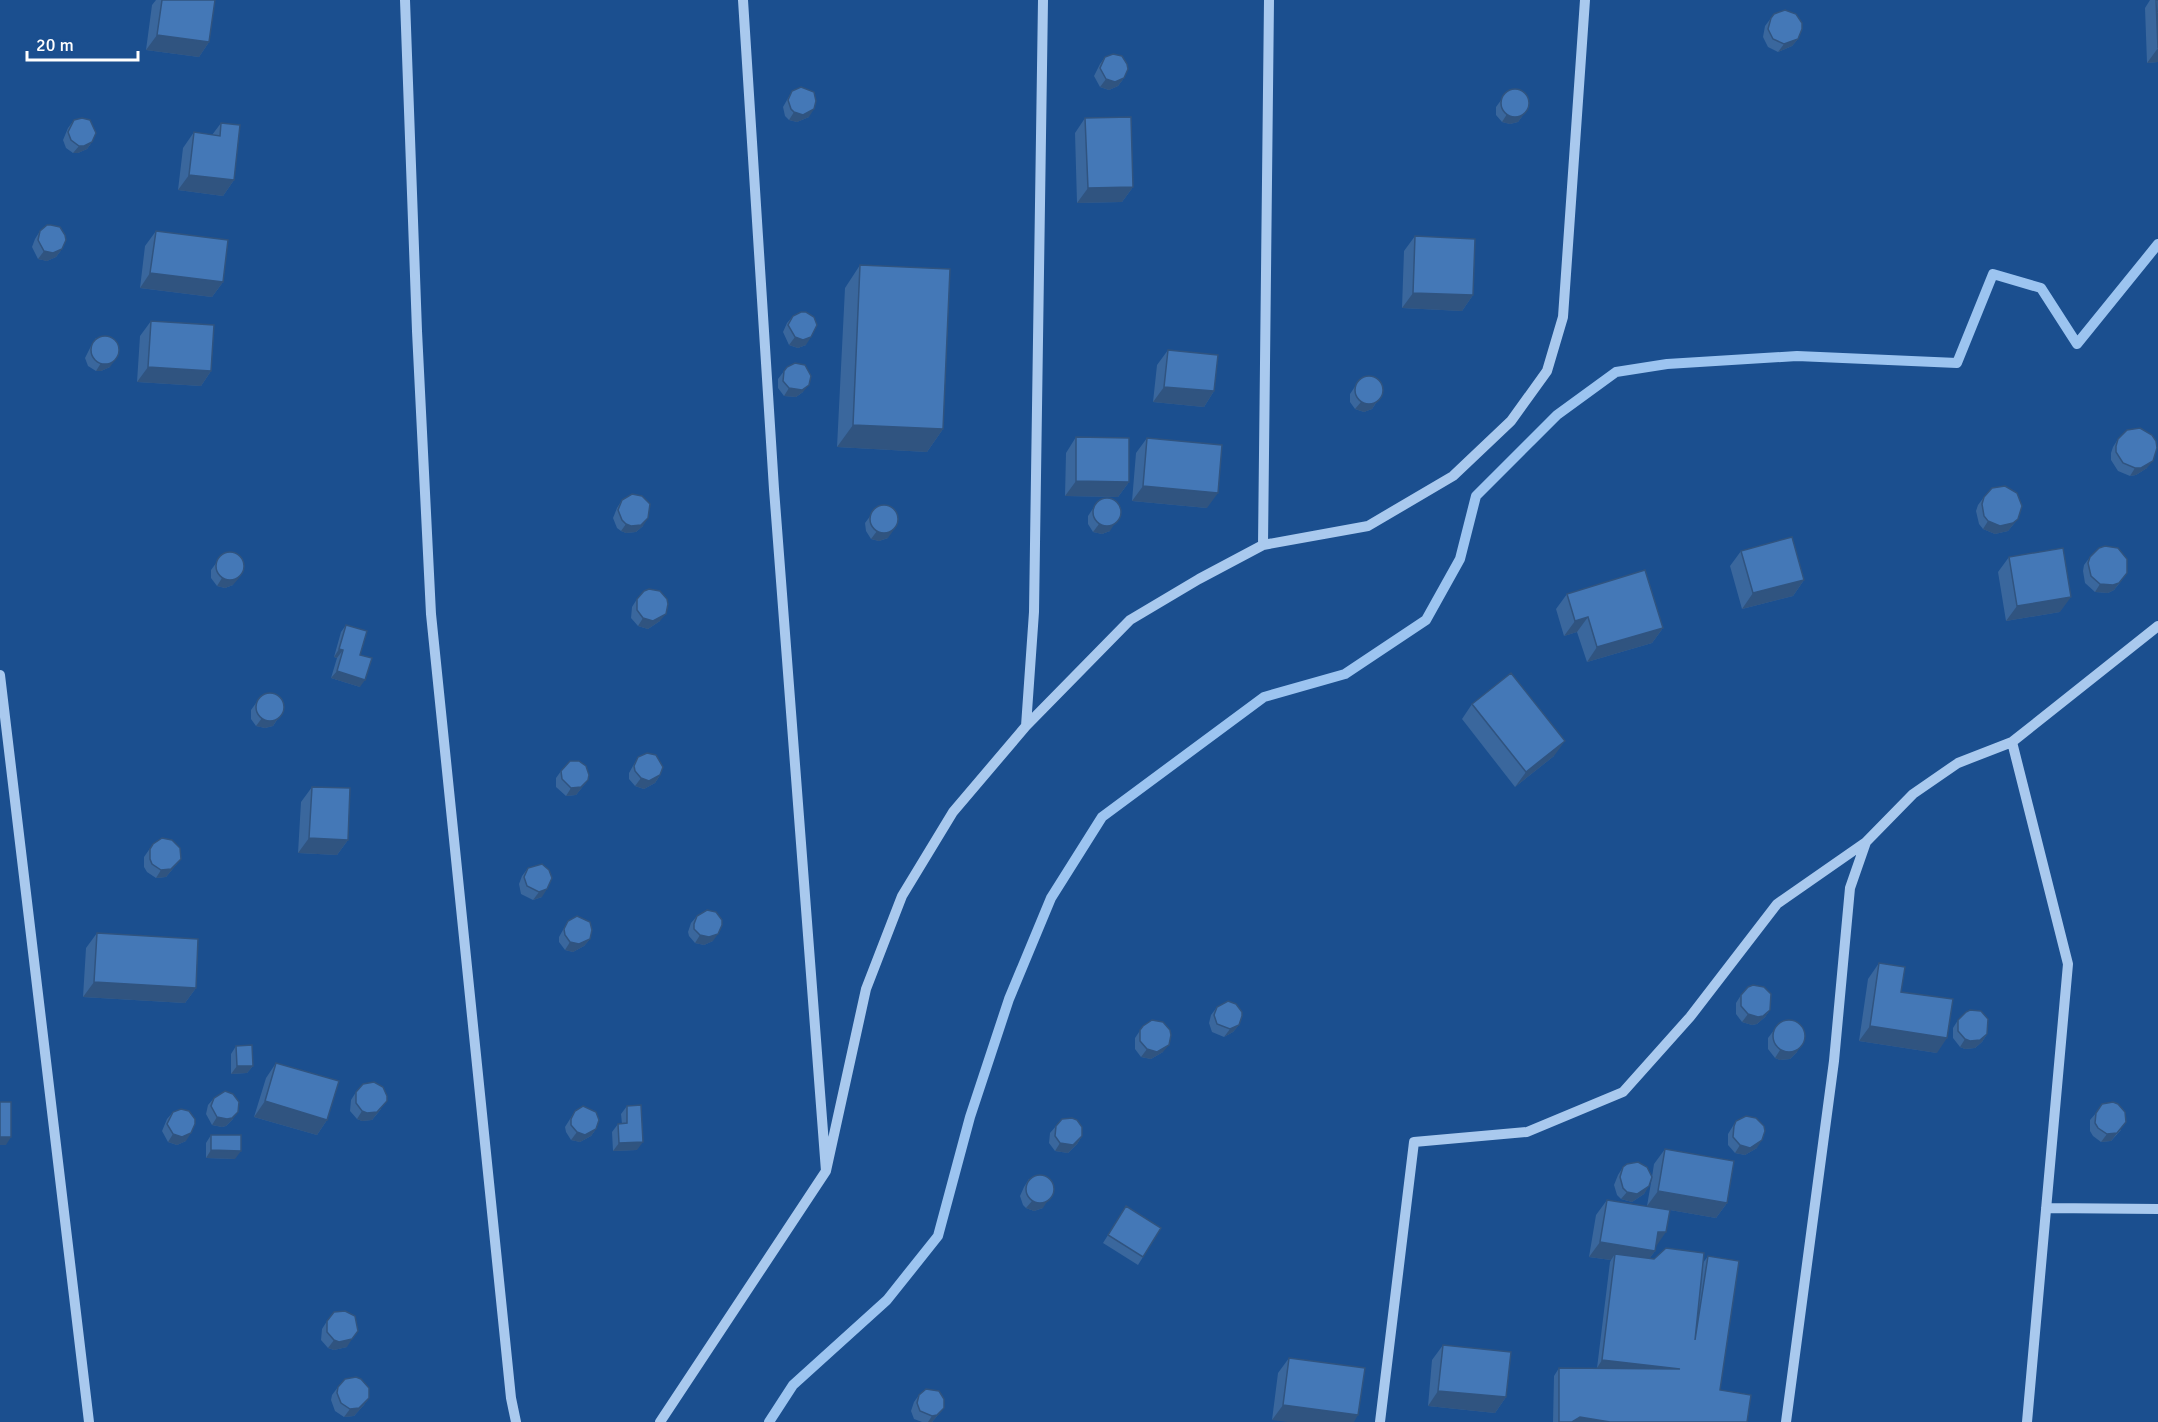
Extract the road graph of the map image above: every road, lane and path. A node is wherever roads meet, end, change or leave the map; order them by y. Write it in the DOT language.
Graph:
graph roads {
  1 [pos="405,0"];
  2 [pos="743,0"];
  3 [pos="1043,0"];
  4 [pos="1269,0"];
  5 [pos="1585,0"];
  6 [pos="1263,545"];
  7 [pos="2158,626"];
  8 [pos="0,675"];
  9 [pos="1026,726"];
  10 [pos="2012,742"];
  11 [pos="1866,842"];
  12 [pos="826,1171"];
  13 [pos="2046,1208"];
  14 [pos="2158,1209"];
  15 [pos="89,1422"];
  16 [pos="516,1422"];
  17 [pos="660,1422"];
  18 [pos="1380,1422"];
  19 [pos="1786,1422"];
  20 [pos="2027,1422"];
  1 -- 16 [label="street"];
  2 -- 12 [label="street"];
  3 -- 9 [label="street"];
  4 -- 6 [label="street"];
  5 -- 6 [label="street"];
  6 -- 9 [label="street"];
  7 -- 10 [label="street"];
  8 -- 15 [label="street"];
  9 -- 12 [label="street"];
  10 -- 11 [label="street"];
  10 -- 13 [label="street"];
  11 -- 18 [label="street"];
  11 -- 19 [label="street"];
  12 -- 17 [label="street"];
  13 -- 14 [label="street"];
  13 -- 20 [label="street"];
}
